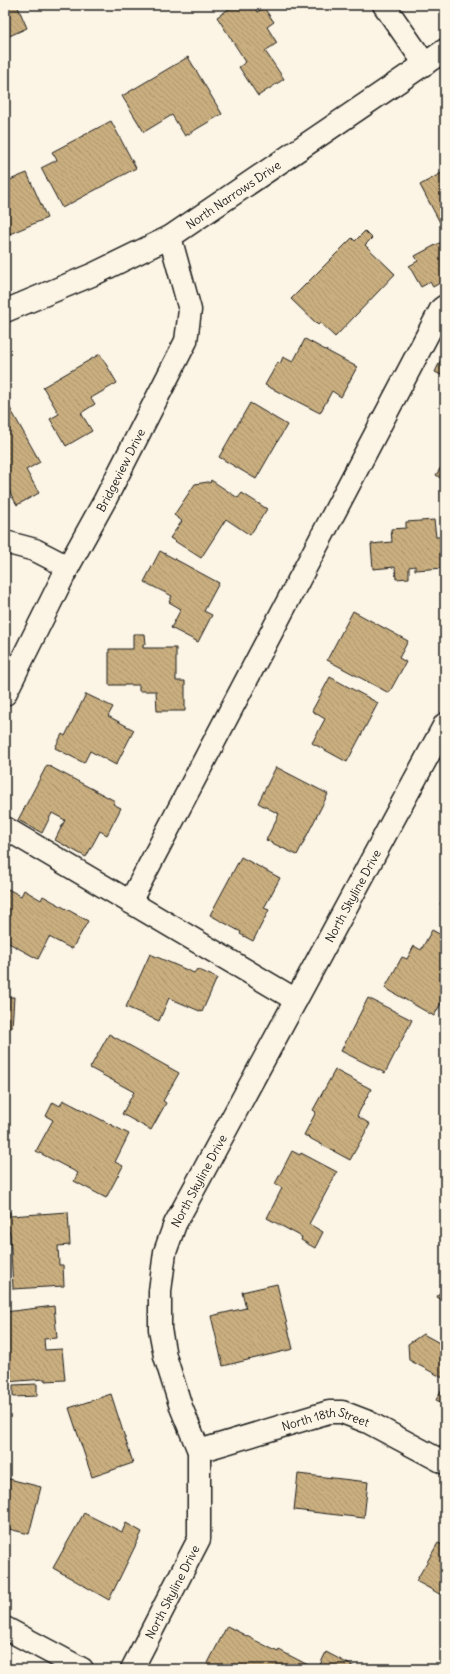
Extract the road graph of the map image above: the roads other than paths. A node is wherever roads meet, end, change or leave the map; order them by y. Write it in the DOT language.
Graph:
graph roads {
  1 [pos="384,5"];
  2 [pos="445,50"];
  3 [pos="425,64"];
  4 [pos="170,237"];
  5 [pos="445,306"];
  6 [pos="5,311"];
  7 [pos="5,542"];
  8 [pos="68,567"];
  9 [pos="5,694"];
  10 [pos="445,724"];
  11 [pos="5,828"];
  12 [pos="130,902"];
  13 [pos="296,1000"];
  14 [pos="199,1451"];
  15 [pos="445,1463"];
  16 [pos="5,1628"];
  17 [pos="82,1669"];
  18 [pos="132,1669"];
  1 -- 3 [label="street"];
  2 -- 3 [label="street, North Narrows Drive"];
  3 -- 4 [label="street, North Narrows Drive"];
  4 -- 6 [label="street, North Narrows Drive"];
  4 -- 8 [label="street, Bridgeview Drive"];
  5 -- 12 [label="street"];
  7 -- 8 [label="street"];
  8 -- 9 [label="street, Bridgeview Drive"];
  10 -- 13 [label="street, North Skyline Drive"];
  11 -- 12 [label="street"];
  12 -- 13 [label="street"];
  13 -- 14 [label="street, North Skyline Drive"];
  14 -- 15 [label="street, North 18th Street"];
  14 -- 18 [label="street, North Skyline Drive"];
  16 -- 17 [label="street"];
}
